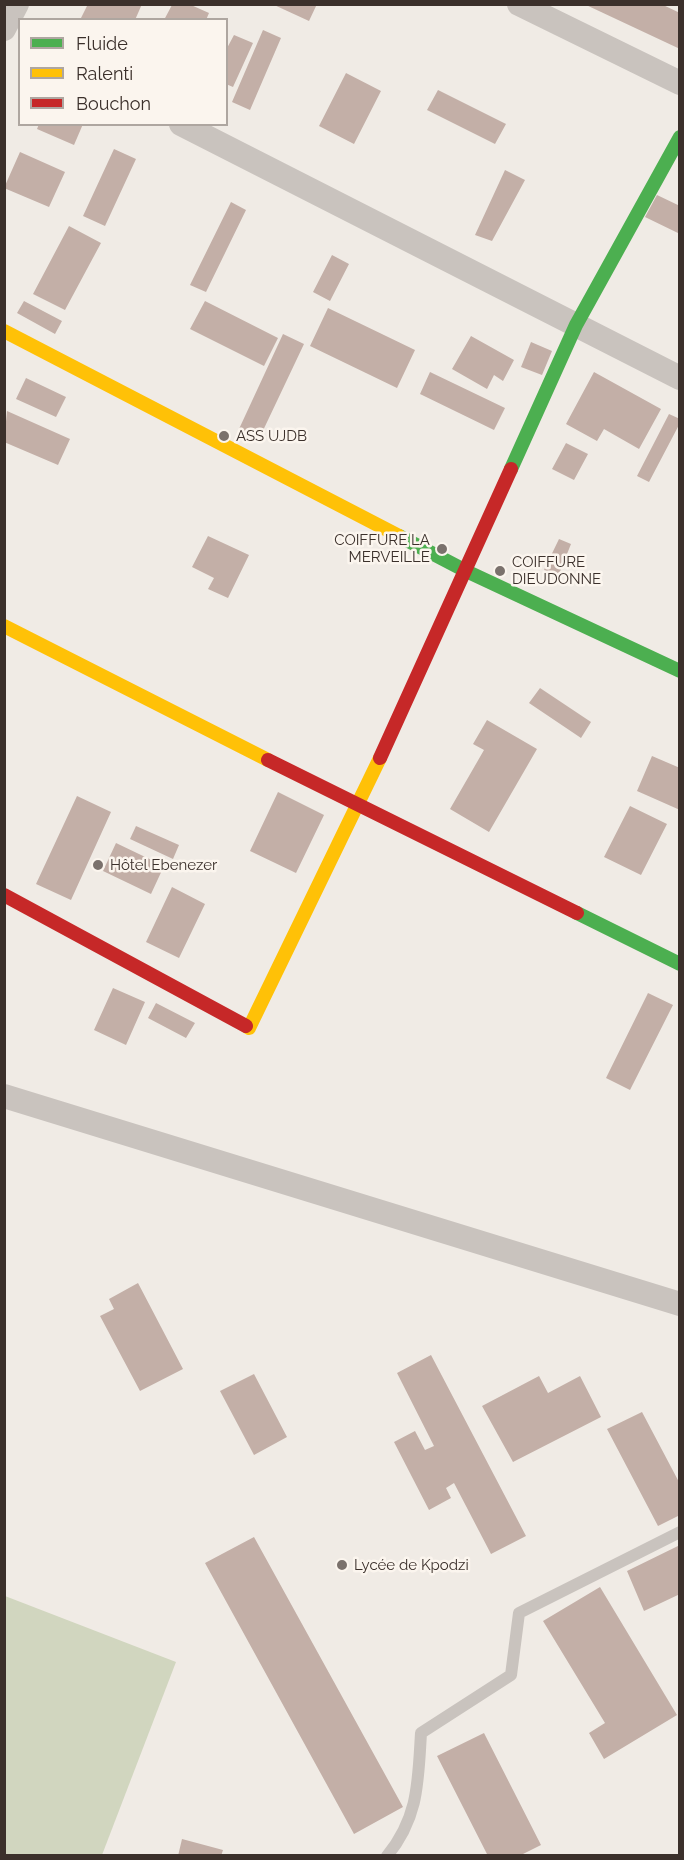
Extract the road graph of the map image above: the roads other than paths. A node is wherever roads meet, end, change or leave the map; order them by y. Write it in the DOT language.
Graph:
graph roads {
  1 [pos="17,4"];
  2 [pos="519,4"];
  3 [pos="4,29"];
  4 [pos="4,34"];
  5 [pos="18,41"];
  6 [pos="680,83"];
  7 [pos="185,126"];
  8 [pos="680,137"];
  9 [pos="576,325"];
  10 [pos="4,330"];
  11 [pos="680,378"];
  12 [pos="466,571"];
  13 [pos="4,626"];
  14 [pos="680,670"];
  15 [pos="358,806"];
  16 [pos="4,895"];
  17 [pos="680,964"];
  18 [pos="4,1096"];
  19 [pos="680,1304"];
  20 [pos="680,1532"];
  21 [pos="387,1856"];
  1 -- 3 [label="street"];
  2 -- 6 [label="street"];
  4 -- 5 [label="street"];
  7 -- 9 [label="street"];
  8 -- 9 [label="street"];
  9 -- 11 [label="street"];
  9 -- 12 [label="street"];
  10 -- 12 [label="street"];
  12 -- 14 [label="street"];
  12 -- 15 [label="street"];
  13 -- 15 [label="street"];
  15 -- 16 [label="street"];
  15 -- 17 [label="street"];
  18 -- 19 [label="street"];
  20 -- 21 [label="lane"];
}
